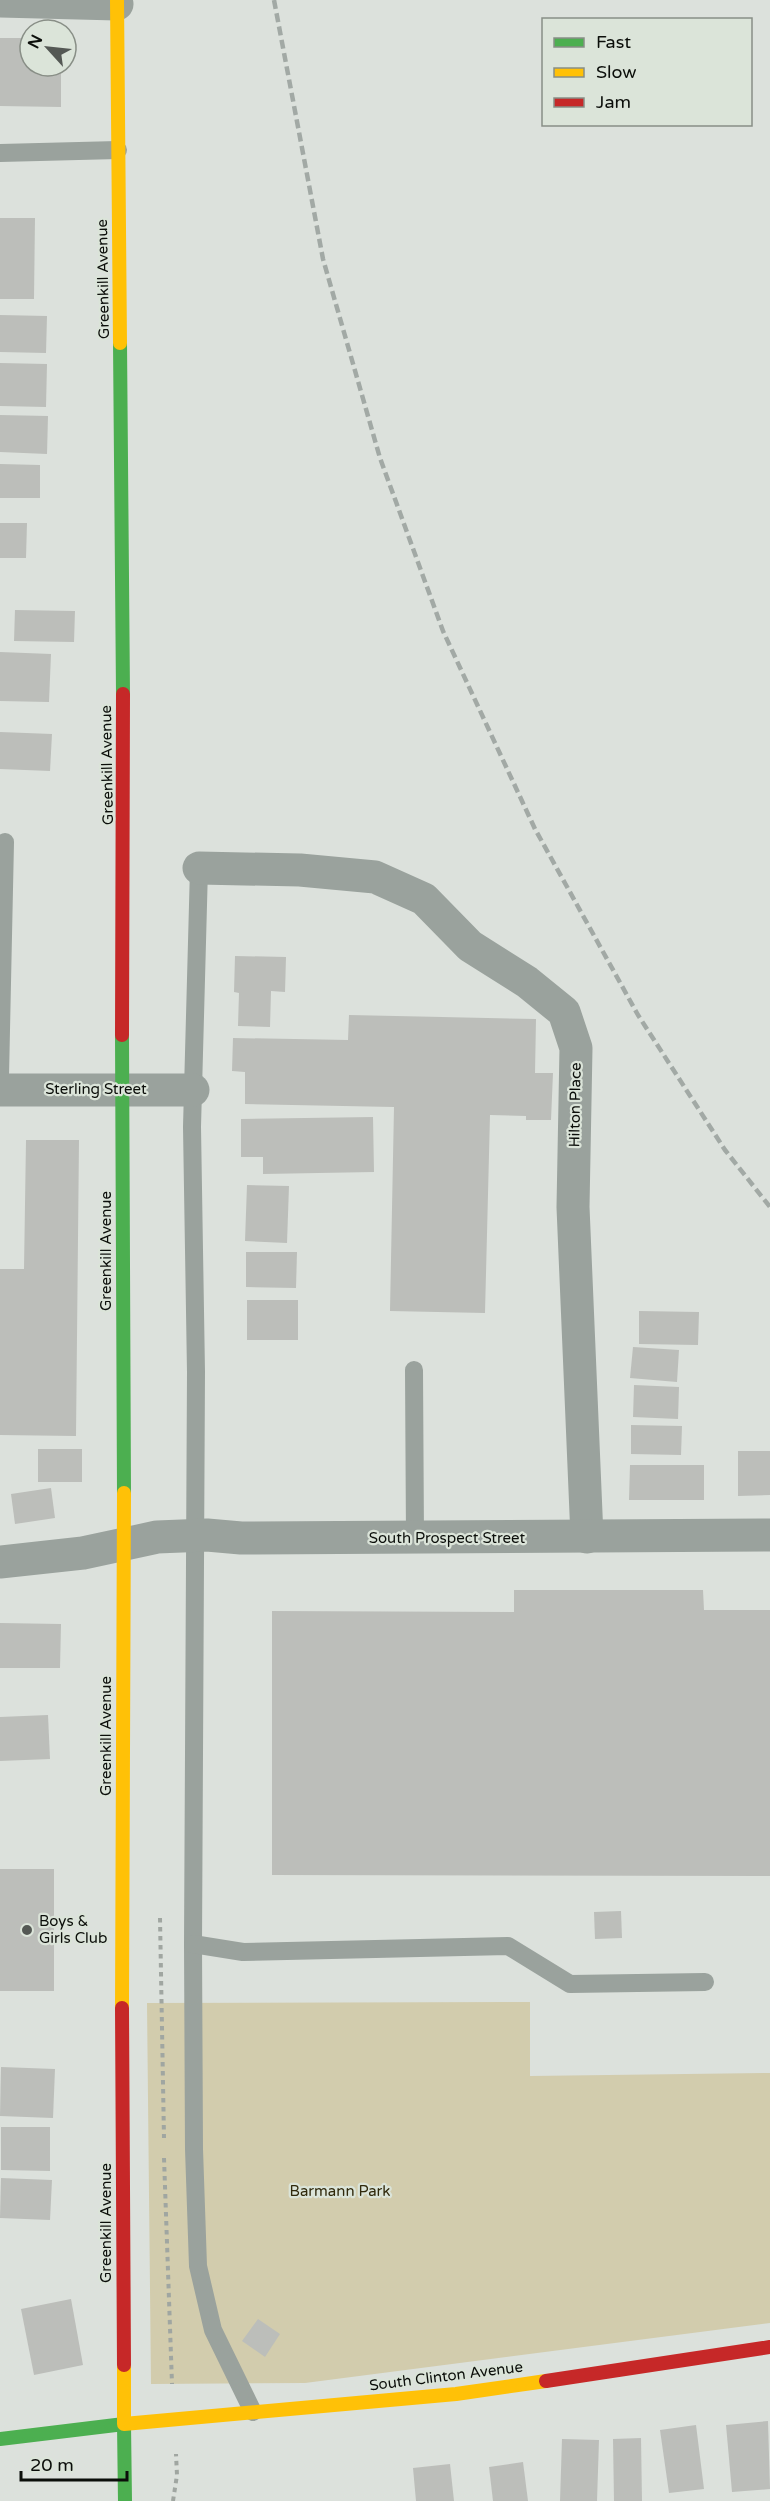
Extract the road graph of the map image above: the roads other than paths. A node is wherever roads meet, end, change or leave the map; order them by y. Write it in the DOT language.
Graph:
graph roads {
  1 [pos="0,1"];
  2 [pos="117,2"];
  3 [pos="118,150"];
  4 [pos="0,153"];
  5 [pos="5,842"];
  6 [pos="199,868"];
  7 [pos="0,1077"];
  8 [pos="122,1089"];
  9 [pos="0,1090"];
  10 [pos="193,1090"];
  11 [pos="414,1370"];
  12 [pos="195,1535"];
  13 [pos="770,1535"];
  14 [pos="587,1537"];
  15 [pos="415,1538"];
  16 [pos="124,1543"];
  17 [pos="0,1562"];
  18 [pos="193,1944"];
  19 [pos="705,1982"];
  20 [pos="770,2348"];
  21 [pos="253,2412"];
  22 [pos="124,2424"];
  23 [pos="0,2439"];
  24 [pos="125,2501"];
  1 -- 2 [label="street"];
  2 -- 3 [label="street, Greenkill Avenue"];
  3 -- 4 [label="lane"];
  3 -- 8 [label="street, Greenkill Avenue"];
  5 -- 7 [label="lane"];
  6 -- 10 [label="lane"];
  6 -- 14 [label="street, Hilton Place"];
  8 -- 9 [label="street, Sterling Street"];
  8 -- 10 [label="street, Sterling Street"];
  8 -- 16 [label="street, Greenkill Avenue"];
  10 -- 12 [label="lane"];
  11 -- 15 [label="lane"];
  12 -- 15 [label="street, South Prospect Street"];
  12 -- 16 [label="street, South Prospect Street"];
  12 -- 18 [label="lane"];
  13 -- 14 [label="street, South Prospect Street"];
  14 -- 15 [label="street, South Prospect Street"];
  16 -- 17 [label="street, South Prospect Street"];
  16 -- 22 [label="street, Greenkill Avenue"];
  18 -- 19 [label="lane"];
  18 -- 21 [label="lane"];
  20 -- 21 [label="street, South Clinton Avenue"];
  21 -- 22 [label="street, South Clinton Avenue"];
  22 -- 23 [label="street, South Clinton Avenue"];
  22 -- 24 [label="street, Greenkill Avenue"];
}
